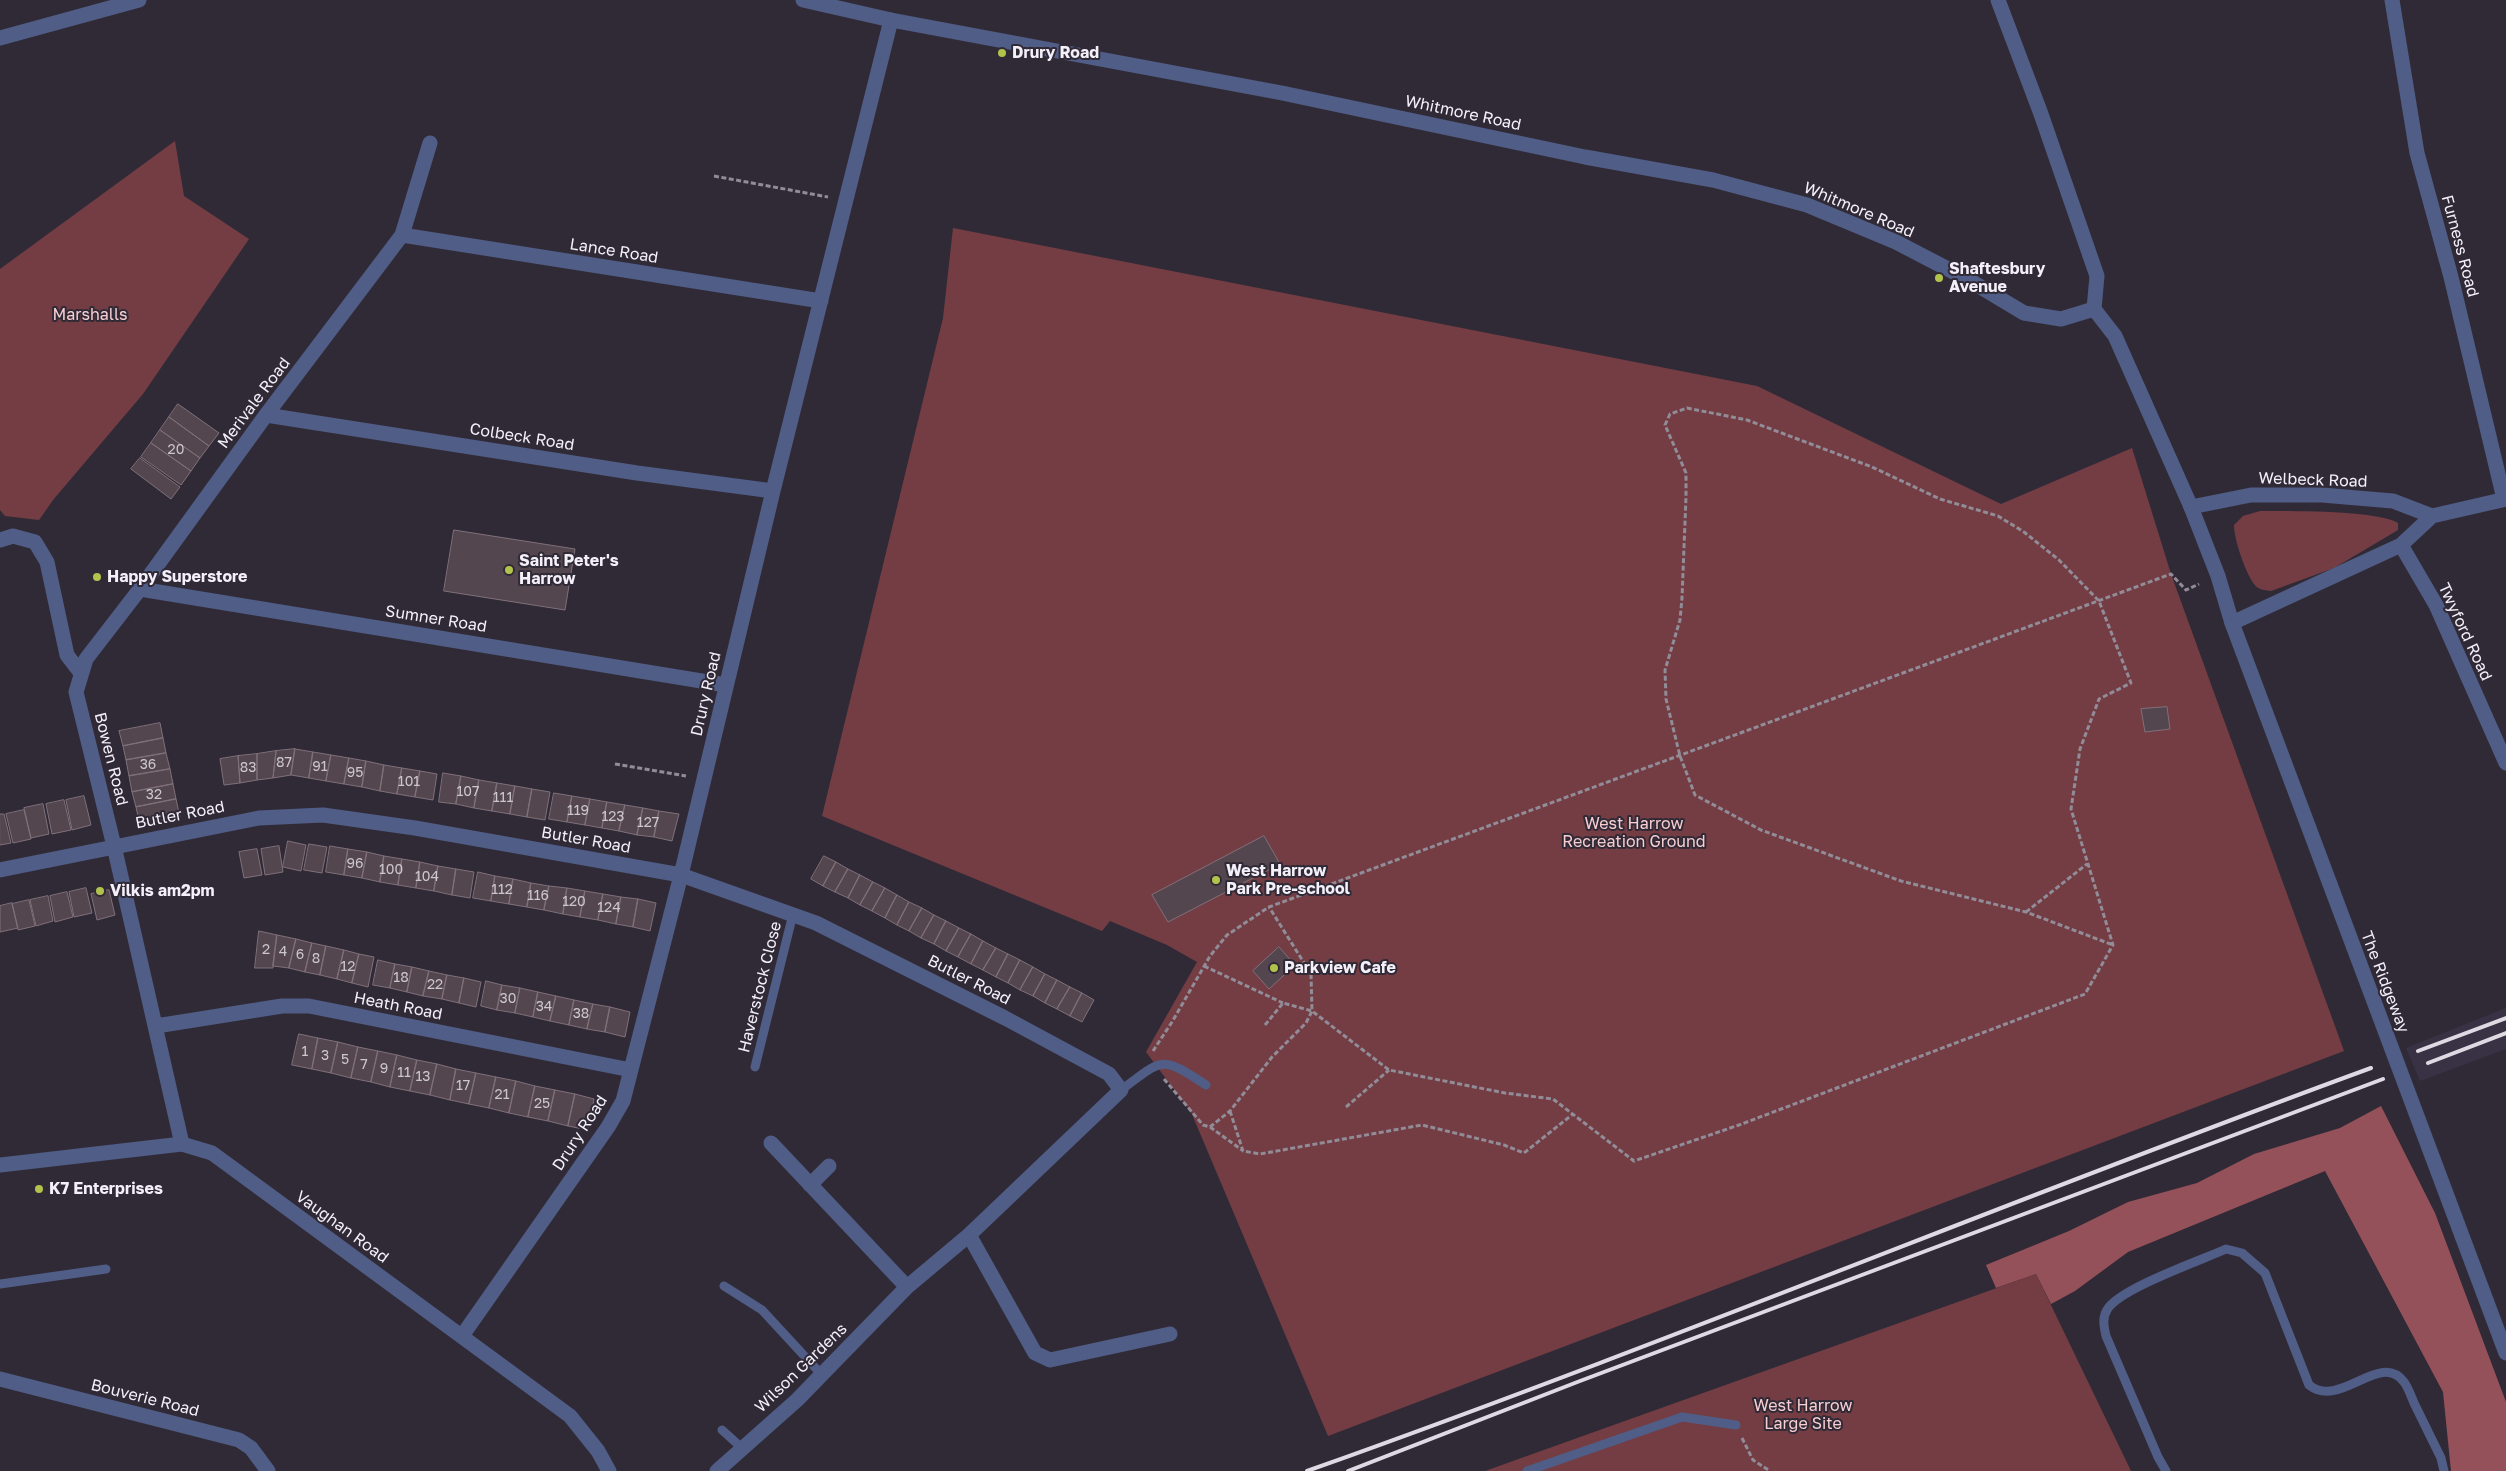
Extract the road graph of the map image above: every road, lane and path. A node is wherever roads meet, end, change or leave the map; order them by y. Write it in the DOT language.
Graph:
graph roads {
  1 [pos="139,0"];
  2 [pos="803,0"];
  3 [pos="1998,0"];
  4 [pos="2392,0"];
  5 [pos="891,20"];
  6 [pos="0,38"];
  7 [pos="430,142"];
  8 [pos="714,176"];
  9 [pos="846,200"];
  10 [pos="402,235"];
  11 [pos="821,301"];
  12 [pos="2094,309"];
  13 [pos="266,415"];
  14 [pos="773,491"];
  15 [pos="2505,499"];
  16 [pos="2191,507"];
  17 [pos="2432,516"];
  18 [pos="0,540"];
  19 [pos="2401,545"];
  20 [pos="2199,584"];
  21 [pos="140,589"];
  22 [pos="2099,601"];
  23 [pos="2232,623"];
  24 [pos="80,672"];
  25 [pos="726,685"];
  26 [pos="1680,756"];
  27 [pos="2506,763"];
  28 [pos="615,764"];
  29 [pos="704,779"];
  30 [pos="114,846"];
  31 [pos="2087,864"];
  32 [pos="0,870"];
  33 [pos="681,875"];
  34 [pos="1269,907"];
  35 [pos="2026,912"];
  36 [pos="793,914"];
  37 [pos="2113,945"];
  38 [pos="1204,966"];
  39 [pos="1283,1003"];
  40 [pos="1312,1011"];
  41 [pos="1265,1025"];
  42 [pos="156,1026"];
  43 [pos="1150,1056"];
  44 [pos="755,1067"];
  45 [pos="631,1070"];
  46 [pos="1389,1070"];
  47 [pos="1162,1077"];
  48 [pos="1206,1085"];
  49 [pos="1121,1090"];
  50 [pos="1346,1107"];
  51 [pos="1230,1111"];
  52 [pos="1573,1114"];
  53 [pos="1210,1127"];
  54 [pos="182,1144"];
  55 [pos="771,1144"];
  56 [pos="1243,1151"];
  57 [pos="0,1165"];
  58 [pos="829,1166"];
  59 [pos="810,1185"];
  60 [pos="969,1235"];
  61 [pos="106,1269"];
  62 [pos="0,1284"];
  63 [pos="724,1286"];
  64 [pos="907,1287"];
  65 [pos="1170,1334"];
  66 [pos="462,1336"];
  67 [pos="2506,1354"];
  68 [pos="822,1375"];
  69 [pos="0,1379"];
  70 [pos="1736,1425"];
  71 [pos="722,1430"];
  72 [pos="742,1448"];
  73 [pos="268,1471"];
  74 [pos="609,1471"];
  75 [pos="716,1471"];
  76 [pos="1527,1471"];
  77 [pos="1770,1471"];
  78 [pos="2166,1471"];
  79 [pos="2444,1471"];
  1 -- 6 [label="street"];
  2 -- 5 [label="street, Whitmore Road"];
  3 -- 12 [label="street"];
  4 -- 15 [label="street, Furness Road"];
  5 -- 9 [label="street, Drury Road"];
  5 -- 12 [label="street, Whitmore Road"];
  7 -- 10 [label="street, Merivale Road"];
  8 -- 9 [label="path"];
  9 -- 11 [label="street, Drury Road"];
  10 -- 11 [label="street, Lance Road"];
  10 -- 13 [label="street, Merivale Road"];
  11 -- 14 [label="street, Drury Road"];
  12 -- 16 [label="street"];
  13 -- 14 [label="street, Colbeck Road"];
  13 -- 21 [label="street, Merivale Road"];
  14 -- 25 [label="street, Drury Road"];
  15 -- 17 [label="street"];
  16 -- 17 [label="street, Welbeck Road"];
  16 -- 23 [label="street"];
  17 -- 19 [label="street"];
  18 -- 24 [label="street"];
  19 -- 23 [label="street"];
  19 -- 27 [label="street, Twyford Road"];
  20 -- 22 [label="path"];
  21 -- 24 [label="street, Merivale Road"];
  21 -- 25 [label="street, Sumner Road"];
  22 -- 26 [label="path"];
  22 -- 26 [label="path"];
  22 -- 31 [label="path"];
  23 -- 67 [label="street, The Ridgeway"];
  24 -- 30 [label="street, Bowen Road"];
  25 -- 29 [label="street, Drury Road"];
  26 -- 34 [label="path"];
  26 -- 35 [label="path"];
  28 -- 29 [label="path"];
  29 -- 33 [label="street, Drury Road"];
  30 -- 32 [label="street, Butler Road"];
  30 -- 33 [label="street, Butler Road"];
  30 -- 42 [label="street, Bowen Road"];
  31 -- 35 [label="path"];
  31 -- 37 [label="path"];
  33 -- 36 [label="street, Butler Road"];
  33 -- 45 [label="street, Drury Road"];
  34 -- 38 [label="path"];
  34 -- 40 [label="path"];
  35 -- 37 [label="path"];
  36 -- 44 [label="lane, Haverstock Close"];
  36 -- 49 [label="street, Butler Road"];
  37 -- 52 [label="path"];
  38 -- 39 [label="path"];
  38 -- 43 [label="path"];
  39 -- 40 [label="path"];
  39 -- 41 [label="path"];
  40 -- 46 [label="path"];
  40 -- 51 [label="path"];
  42 -- 45 [label="street, Heath Road"];
  42 -- 54 [label="street, Bowen Road"];
  45 -- 66 [label="street, Drury Road"];
  46 -- 50 [label="path"];
  46 -- 52 [label="path"];
  47 -- 53 [label="path"];
  48 -- 49 [label="lane"];
  49 -- 60 [label="street, Wilson Gardens"];
  51 -- 53 [label="path"];
  51 -- 56 [label="path"];
  52 -- 56 [label="path"];
  53 -- 56 [label="path"];
  54 -- 57 [label="street, Vaughan Road"];
  54 -- 66 [label="street, Vaughan Road"];
  55 -- 59 [label="street"];
  58 -- 59 [label="street"];
  59 -- 64 [label="street"];
  60 -- 64 [label="street, Wilson Gardens"];
  60 -- 65 [label="street"];
  61 -- 62 [label="lane"];
  63 -- 68 [label="lane"];
  64 -- 68 [label="street, Wilson Gardens"];
  66 -- 74 [label="street, Vaughan Road"];
  68 -- 72 [label="street, Wilson Gardens"];
  69 -- 73 [label="street, Bouverie Road"];
  70 -- 76 [label="lane"];
  70 -- 77 [label="path"];
  71 -- 72 [label="lane"];
  72 -- 75 [label="street, Wilson Gardens"];
  78 -- 79 [label="lane"];
}
